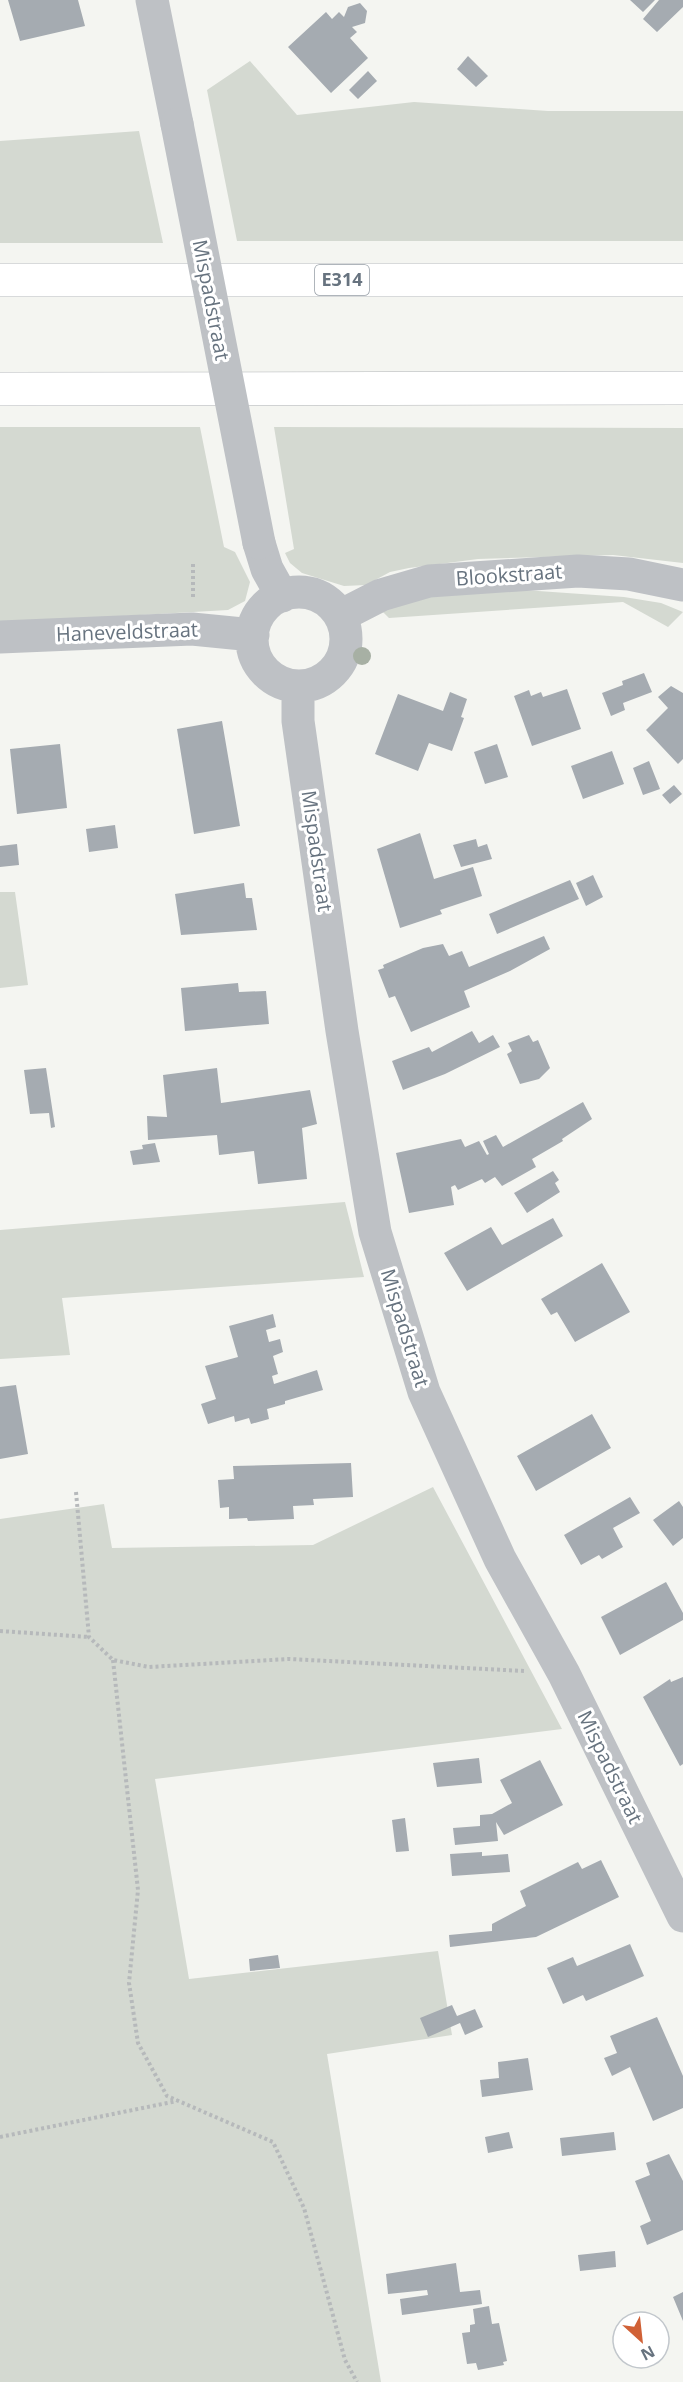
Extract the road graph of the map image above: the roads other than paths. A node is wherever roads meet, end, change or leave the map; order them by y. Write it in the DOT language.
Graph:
graph roads {
  1 [pos="152,0"];
  2 [pos="0,280"];
  3 [pos="683,280"];
  4 [pos="683,388"];
  5 [pos="0,389"];
  6 [pos="683,585"];
  7 [pos="282,596"];
  8 [pos="340,616"];
  9 [pos="253,635"];
  10 [pos="0,637"];
  11 [pos="298,687"];
  12 [pos="683,1916"];
  1 -- 7 [label="street, Mispadstraat, bridge"];
  2 -- 3 [label="highway, E314"];
  4 -- 5 [label="highway"];
  6 -- 8 [label="street, Blookstraat"];
  7 -- 8 [label="street"];
  7 -- 9 [label="street"];
  8 -- 11 [label="street"];
  9 -- 10 [label="street, Haneveldstraat"];
  9 -- 11 [label="street"];
  11 -- 12 [label="street, Mispadstraat"];
}
